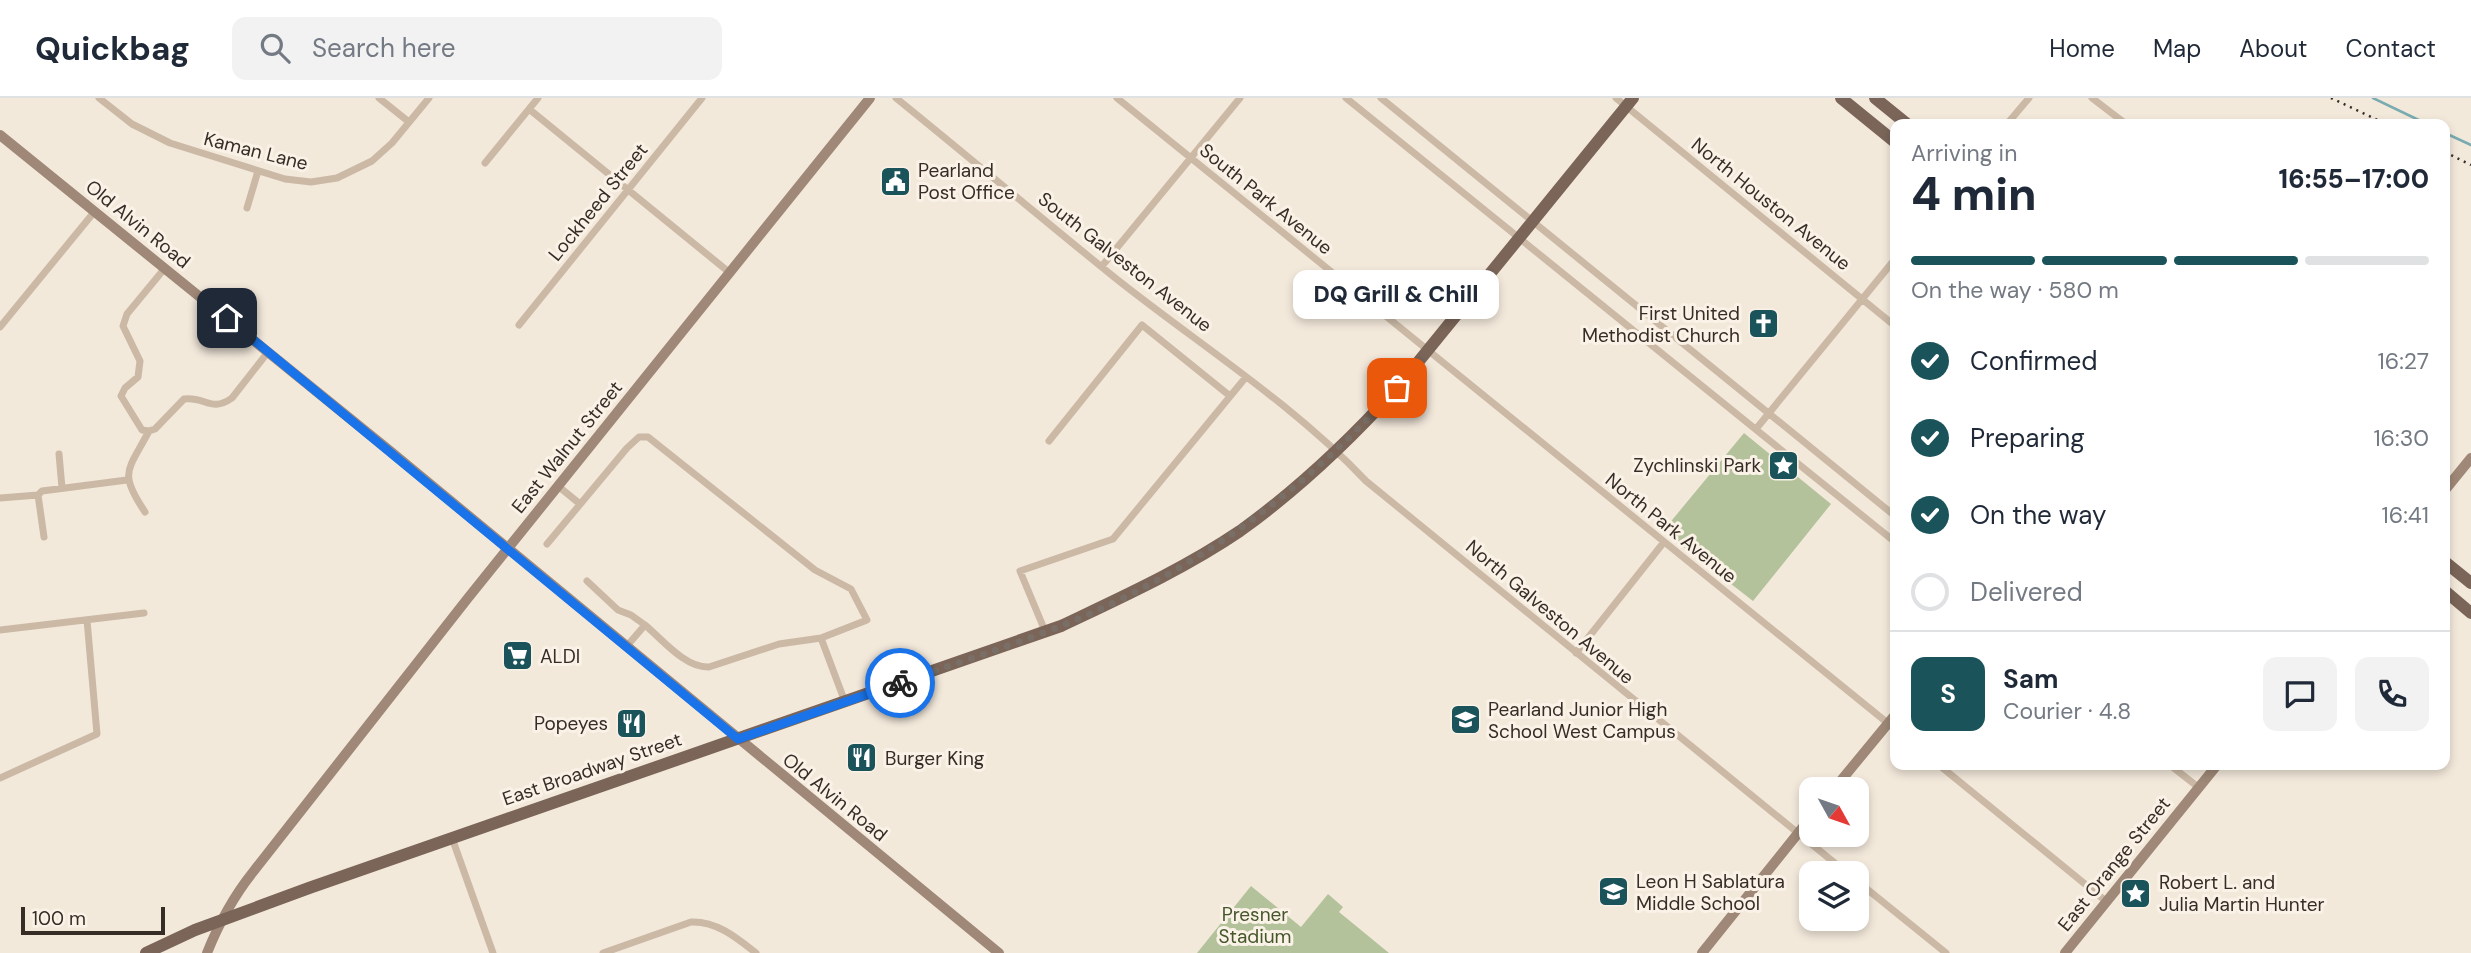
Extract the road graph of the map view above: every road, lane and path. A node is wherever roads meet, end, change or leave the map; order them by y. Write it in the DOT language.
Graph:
graph roads {
  1 [pos="99,98"];
  2 [pos="379,98"];
  3 [pos="429,98"];
  4 [pos="538,98"];
  5 [pos="702,98"];
  6 [pos="870,98"];
  7 [pos="896,98"];
  8 [pos="1117,98"];
  9 [pos="1240,98"];
  10 [pos="1346,98"];
  11 [pos="1381,98"];
  12 [pos="1841,98"];
  13 [pos="1875,98"];
  14 [pos="2029,98"];
  15 [pos="2092,98"];
  16 [pos="1625,101"];
  17 [pos="529,109"];
  18 [pos="1901,119"];
  19 [pos="2011,119"];
  20 [pos="2119,119"];
  21 [pos="409,122"];
  22 [pos="0,135"];
  23 [pos="1890,138"];
  24 [pos="1191,158"];
  25 [pos="485,163"];
  26 [pos="258,171"];
  27 [pos="628,190"];
  28 [pos="247,208"];
  29 [pos="95,211"];
  30 [pos="1531,222"];
  31 [pos="1518,238"];
  32 [pos="1890,265"];
  33 [pos="1102,266"];
  34 [pos="165,268"];
  35 [pos="730,273"];
  36 [pos="1862,299"];
  37 [pos="1890,322"];
  38 [pos="519,325"];
  39 [pos="0,327"];
  40 [pos="1427,350"];
  41 [pos="268,352"];
  42 [pos="1246,377"];
  43 [pos="1230,396"];
  44 [pos="1769,414"];
  45 [pos="1756,429"];
  46 [pos="149,431"];
  47 [pos="1049,441"];
  48 [pos="1336,450"];
  49 [pos="59,454"];
  50 [pos="2471,458"];
  51 [pos="127,480"];
  52 [pos="2450,484"];
  53 [pos="558,486"];
  54 [pos="62,488"];
  55 [pos="38,495"];
  56 [pos="0,498"];
  57 [pos="580,504"];
  58 [pos="145,512"];
  59 [pos="1890,512"];
  60 [pos="44,537"];
  61 [pos="1890,538"];
  62 [pos="1664,542"];
  63 [pos="547,544"];
  64 [pos="508,548"];
  65 [pos="2450,566"];
  66 [pos="587,581"];
  67 [pos="2471,583"];
  68 [pos="2450,595"];
  69 [pos="144,612"];
  70 [pos="2471,612"];
  71 [pos="87,620"];
  72 [pos="645,625"];
  73 [pos="0,630"];
  74 [pos="1045,632"];
  75 [pos="821,638"];
  76 [pos="626,647"];
  77 [pos="1576,653"];
  78 [pos="845,702"];
  79 [pos="1890,720"];
  80 [pos="1890,725"];
  81 [pos="738,739"];
  82 [pos="1945,770"];
  83 [pos="2176,770"];
  84 [pos="2209,770"];
  85 [pos="1845,777"];
  86 [pos="0,778"];
  87 [pos="2198,788"];
  88 [pos="1799,832"];
  89 [pos="1797,834"];
  90 [pos="452,838"];
  91 [pos="1832,861"];
  92 [pos="1869,891"];
  93 [pos="2106,902"];
  94 [pos="220,921"];
  95 [pos="146,953"];
  96 [pos="207,953"];
  97 [pos="493,953"];
  98 [pos="603,953"];
  99 [pos="755,953"];
  100 [pos="999,953"];
  101 [pos="1702,953"];
  102 [pos="1946,953"];
  103 [pos="2065,953"];
  1 -- 26 [label="street, Kaman Lane"];
  2 -- 21 [label="street"];
  3 -- 21 [label="street, Kaman Lane"];
  4 -- 17 [label="street"];
  5 -- 27 [label="street, Lockheed Street"];
  6 -- 35 [label="street, East Walnut Street"];
  7 -- 33 [label="street, South Galveston Avenue"];
  8 -- 24 [label="street, South Park Avenue"];
  9 -- 24 [label="street"];
  10 -- 31 [label="street"];
  11 -- 30 [label="street"];
  12 -- 23 [label="main road"];
  13 -- 18 [label="main road"];
  14 -- 19 [label="street"];
  15 -- 20 [label="street"];
  16 -- 30 [label="main road, East Broadway Street"];
  16 -- 36 [label="street, North Houston Avenue"];
  17 -- 25 [label="street"];
  17 -- 27 [label="street"];
  21 -- 26 [label="street, Kaman Lane"];
  22 -- 29 [label="street, Old Alvin Road"];
  24 -- 33 [label="street"];
  24 -- 40 [label="street, South Park Avenue"];
  26 -- 28 [label="street"];
  27 -- 35 [label="street"];
  27 -- 38 [label="street, Lockheed Street"];
  29 -- 34 [label="street, Old Alvin Road"];
  29 -- 39 [label="street"];
  30 -- 31 [label="main road, East Broadway Street"];
  30 -- 44 [label="street"];
  31 -- 40 [label="main road, East Broadway Street"];
  31 -- 45 [label="street"];
  32 -- 36 [label="street"];
  33 -- 42 [label="street, South Galveston Avenue"];
  34 -- 41 [label="street, Old Alvin Road"];
  34 -- 46 [label="street"];
  35 -- 53 [label="street, East Walnut Street"];
  36 -- 37 [label="street, North Houston Avenue"];
  36 -- 44 [label="street"];
  40 -- 48 [label="main road, East Broadway Street"];
  40 -- 62 [label="street, North Park Avenue"];
  41 -- 46 [label="street"];
  41 -- 64 [label="street, Old Alvin Road"];
  42 -- 43 [label="street"];
  42 -- 48 [label="street, South Galveston Avenue"];
  43 -- 47 [label="street"];
  43 -- 74 [label="street"];
  44 -- 45 [label="street"];
  44 -- 59 [label="street"];
  45 -- 61 [label="street"];
  46 -- 51 [label="street"];
  48 -- 74 [label="main road, East Broadway Street"];
  48 -- 77 [label="street, North Galveston Avenue"];
  49 -- 54 [label="street"];
  50 -- 52 [label="street"];
  51 -- 54 [label="street"];
  51 -- 58 [label="street"];
  53 -- 57 [label="street"];
  53 -- 64 [label="street, East Walnut Street"];
  54 -- 55 [label="street"];
  55 -- 56 [label="street"];
  55 -- 60 [label="street"];
  57 -- 63 [label="street"];
  57 -- 75 [label="street"];
  62 -- 77 [label="street"];
  62 -- 79 [label="street, North Park Avenue"];
  64 -- 76 [label="street, Old Alvin Road"];
  64 -- 94 [label="street, East Walnut Street"];
  65 -- 67 [label="main road"];
  66 -- 72 [label="street"];
  68 -- 70 [label="main road"];
  69 -- 71 [label="street"];
  71 -- 73 [label="street"];
  71 -- 86 [label="street"];
  72 -- 75 [label="street"];
  72 -- 76 [label="street"];
  74 -- 78 [label="main road, East Broadway Street"];
  75 -- 78 [label="street"];
  76 -- 81 [label="street, Old Alvin Road"];
  77 -- 89 [label="street, North Galveston Avenue"];
  78 -- 81 [label="main road, East Broadway Street"];
  80 -- 85 [label="street"];
  81 -- 90 [label="main road, East Broadway Street"];
  81 -- 100 [label="street, Old Alvin Road"];
  82 -- 93 [label="street"];
  83 -- 87 [label="street"];
  84 -- 87 [label="street, East Orange Street"];
  87 -- 93 [label="street, East Orange Street"];
  88 -- 89 [label="street"];
  89 -- 91 [label="street, North Galveston Avenue"];
  89 -- 101 [label="street"];
  90 -- 94 [label="main road, East Broadway Street"];
  90 -- 97 [label="street"];
  92 -- 102 [label="street"];
  93 -- 103 [label="street, East Orange Street"];
  94 -- 95 [label="main road, East Broadway Street"];
  94 -- 96 [label="street, East Walnut Street"];
  98 -- 99 [label="street"];
}
